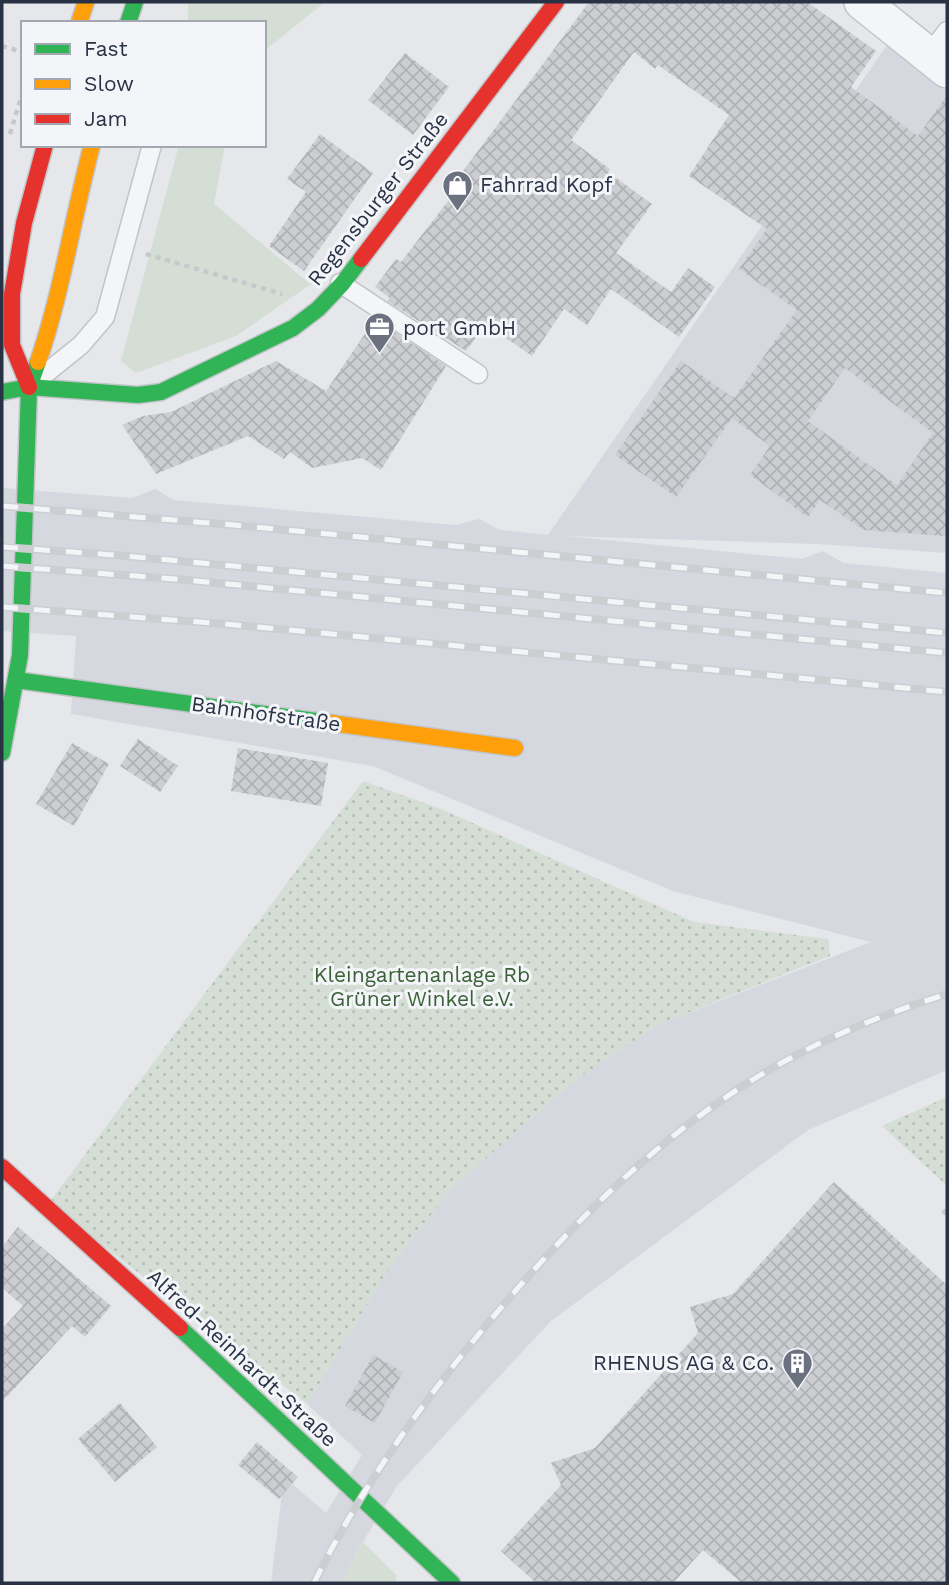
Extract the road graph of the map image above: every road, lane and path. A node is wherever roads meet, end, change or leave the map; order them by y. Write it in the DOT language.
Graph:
graph roads {
  1 [pos="86,2"];
  2 [pos="135,2"];
  3 [pos="556,2"];
  4 [pos="862,2"];
  5 [pos="80,21"];
  6 [pos="129,21"];
  7 [pos="2,46"];
  8 [pos="21,51"];
  9 [pos="941,52"];
  10 [pos="44,147"];
  11 [pos="92,147"];
  12 [pos="151,147"];
  13 [pos="158,257"];
  14 [pos="339,282"];
  15 [pos="478,374"];
  16 [pos="29,387"];
  17 [pos="2,391"];
  18 [pos="13,663"];
  19 [pos="515,748"];
  20 [pos="2,752"];
  21 [pos="2,1167"];
  22 [pos="452,1583"];
  1 -- 5 [label="street"];
  2 -- 6 [label="street"];
  3 -- 14 [label="street, Regensburger Straße"];
  4 -- 9 [label="street"];
  7 -- 8 [label="path"];
  10 -- 16 [label="street"];
  11 -- 16 [label="street"];
  12 -- 16 [label="lane"];
  13 -- 14 [label="path"];
  14 -- 15 [label="lane"];
  14 -- 16 [label="street, Regensburger Straße"];
  16 -- 17 [label="street, Regensburger Straße"];
  16 -- 18 [label="street"];
  18 -- 19 [label="street, Bahnhofstraße"];
  18 -- 20 [label="street"];
  21 -- 22 [label="street, Alfred-Reinhardt-Straße"];
}
